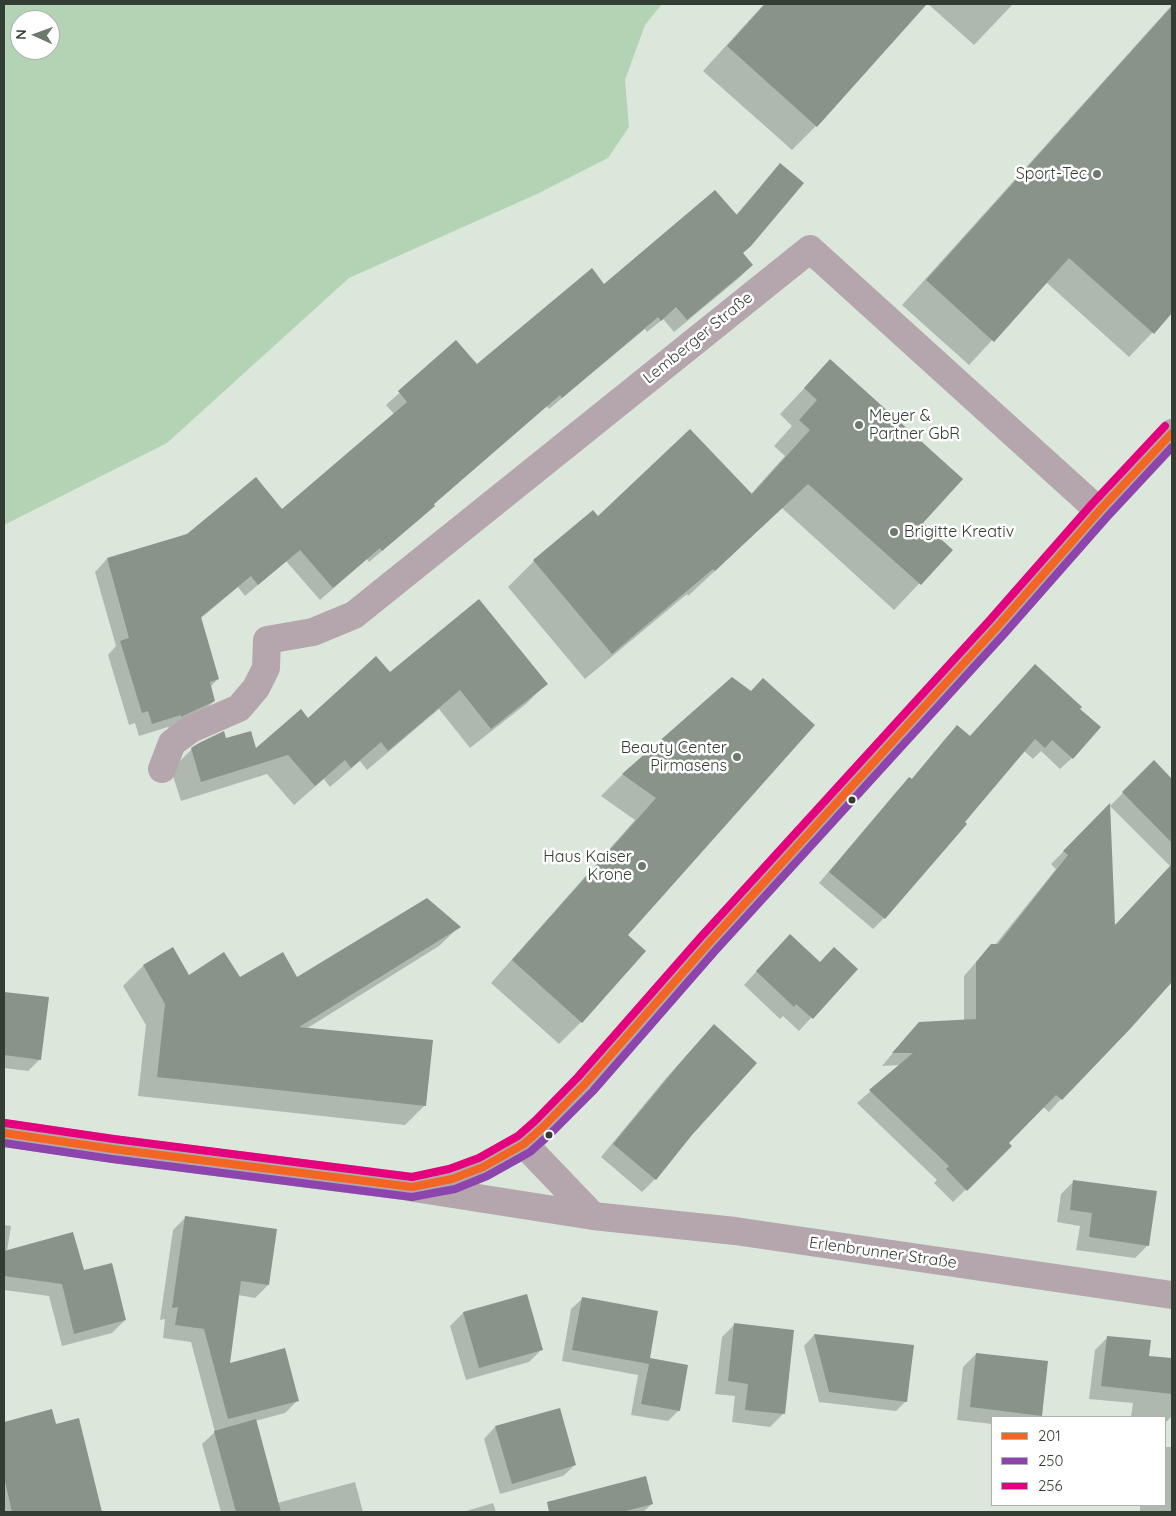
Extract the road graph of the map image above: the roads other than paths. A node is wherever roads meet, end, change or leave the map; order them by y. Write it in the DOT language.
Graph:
graph roads {
  1 [pos="1172,433"];
  2 [pos="1099,511"];
  3 [pos="162,769"];
  4 [pos="4,1133"];
  5 [pos="524,1144"];
  6 [pos="412,1187"];
  7 [pos="593,1216"];
  8 [pos="1172,1295"];
  1 -- 2 [label="main road"];
  2 -- 3 [label="street, Lemberger Straße"];
  2 -- 5 [label="main road"];
  4 -- 6 [label="main road"];
  5 -- 6 [label="main road"];
  5 -- 7 [label="street"];
  6 -- 7 [label="street, Erlenbrunner Straße"];
  7 -- 8 [label="street, Erlenbrunner Straße"];
}
